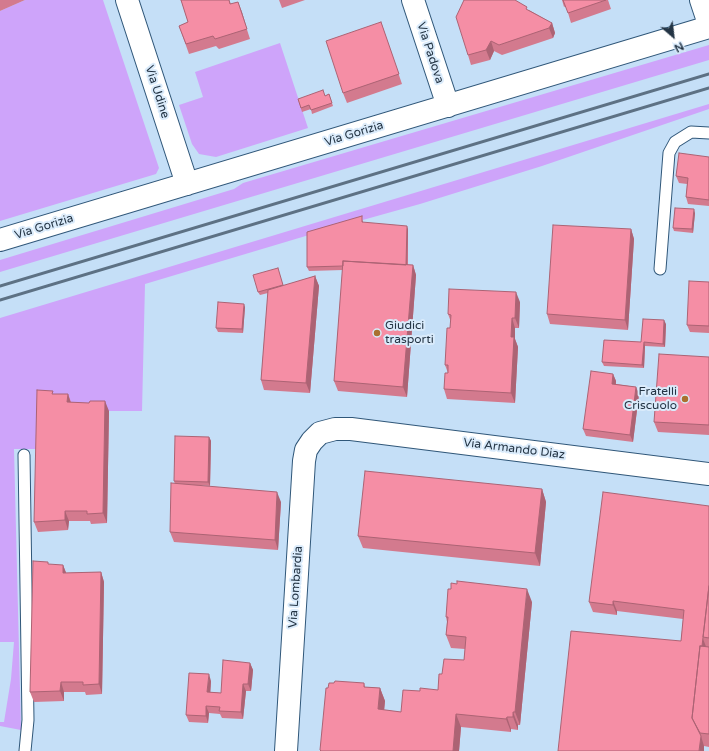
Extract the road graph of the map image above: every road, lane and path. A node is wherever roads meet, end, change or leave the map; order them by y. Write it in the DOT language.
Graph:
graph roads {
  1 [pos="127,0"];
  2 [pos="413,0"];
  3 [pos="701,0"];
  4 [pos="709,24"];
  5 [pos="709,27"];
  6 [pos="448,106"];
  7 [pos="709,133"];
  8 [pos="187,184"];
  9 [pos="0,240"];
  10 [pos="660,270"];
  11 [pos="320,433"];
  12 [pos="24,455"];
  13 [pos="709,474"];
  14 [pos="285,749"];
  15 [pos="24,751"];
  1 -- 8 [label="street, Via Udine"];
  2 -- 6 [label="street, Via Padova"];
  3 -- 4 [label="street"];
  5 -- 6 [label="street, Via Gorizia"];
  6 -- 8 [label="street, Via Gorizia"];
  7 -- 10 [label="lane"];
  8 -- 9 [label="street, Via Gorizia"];
  11 -- 13 [label="street, Via Armando Diaz"];
  11 -- 14 [label="street, Via Lombardia"];
  12 -- 15 [label="lane"];
}
